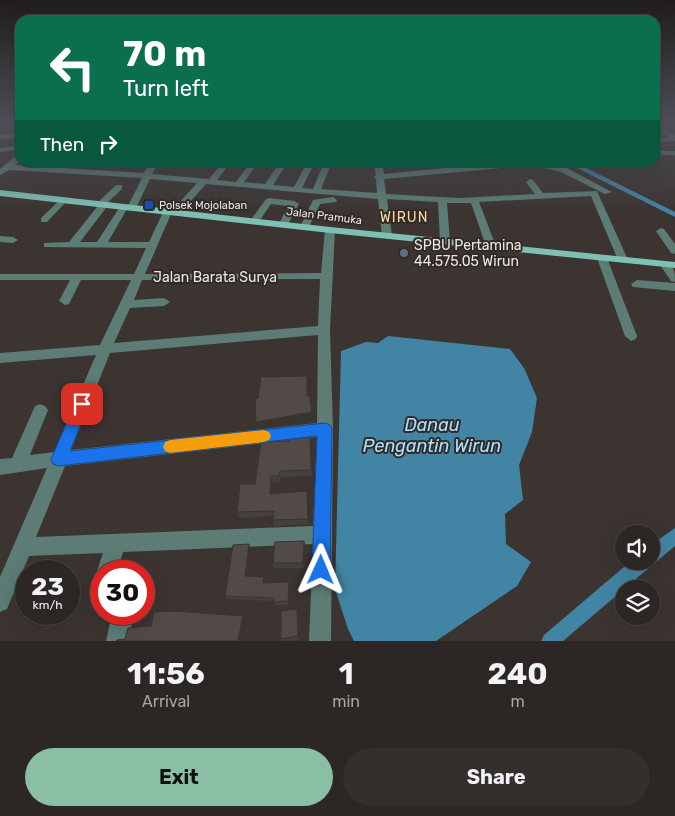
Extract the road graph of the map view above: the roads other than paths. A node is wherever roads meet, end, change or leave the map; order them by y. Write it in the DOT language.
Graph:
graph roads {
  1 [pos="15,159"];
  2 [pos="0,161"];
  3 [pos="15,161"];
  4 [pos="8,167"];
  5 [pos="61,167"];
  6 [pos="129,167"];
  7 [pos="152,167"];
  8 [pos="221,167"];
  9 [pos="251,167"];
  10 [pos="281,167"];
  11 [pos="308,167"];
  12 [pos="326,167"];
  13 [pos="378,167"];
  14 [pos="463,167"];
  15 [pos="552,167"];
  16 [pos="58,170"];
  17 [pos="0,173"];
  18 [pos="122,175"];
  19 [pos="148,176"];
  20 [pos="378,177"];
  21 [pos="207,182"];
  22 [pos="530,182"];
  23 [pos="239,184"];
  24 [pos="119,187"];
  25 [pos="268,187"];
  26 [pos="297,189"];
  27 [pos="0,192"];
  28 [pos="316,192"];
  29 [pos="594,193"];
  30 [pos="382,196"];
  31 [pos="541,196"];
  32 [pos="62,200"];
  33 [pos="333,200"];
  34 [pos="442,200"];
  35 [pos="474,200"];
  36 [pos="101,205"];
  37 [pos="128,208"];
  38 [pos="171,212"];
  39 [pos="44,220"];
  40 [pos="255,221"];
  41 [pos="284,224"];
  42 [pos="305,227"];
  43 [pos="330,230"];
  44 [pos="661,231"];
  45 [pos="387,236"];
  46 [pos="0,239"];
  47 [pos="13,240"];
  48 [pos="445,241"];
  49 [pos="48,244"];
  50 [pos="72,245"];
  51 [pos="151,245"];
  52 [pos="100,246"];
  53 [pos="491,246"];
  54 [pos="675,251"];
  55 [pos="602,258"];
  56 [pos="623,260"];
  57 [pos="670,265"];
  58 [pos="326,276"];
  59 [pos="0,277"];
  60 [pos="77,277"];
  61 [pos="138,277"];
  62 [pos="675,279"];
  63 [pos="637,284"];
  64 [pos="675,287"];
  65 [pos="65,301"];
  66 [pos="164,302"];
  67 [pos="125,304"];
  68 [pos="324,330"];
  69 [pos="631,336"];
  70 [pos="105,348"];
  71 [pos="0,358"];
  72 [pos="40,410"];
  73 [pos="325,429"];
  74 [pos="59,459"];
  75 [pos="18,464"];
  76 [pos="0,467"];
  77 [pos="322,535"];
  78 [pos="116,543"];
  79 [pos="23,548"];
  80 [pos="111,560"];
  81 [pos="0,602"];
  82 [pos="121,625"];
  83 [pos="117,641"];
  84 [pos="320,641"];
  1 -- 2 [label="street"];
  3 -- 4 [label="street"];
  4 -- 16 [label="street"];
  4 -- 17 [label="street"];
  5 -- 16 [label="street"];
  6 -- 18 [label="street"];
  7 -- 19 [label="street"];
  8 -- 21 [label="street"];
  9 -- 23 [label="street"];
  10 -- 25 [label="street"];
  11 -- 26 [label="street"];
  12 -- 28 [label="street"];
  13 -- 20 [label="street"];
  14 -- 20 [label="street"];
  15 -- 29 [label="street"];
  16 -- 18 [label="street"];
  18 -- 19 [label="street"];
  19 -- 21 [label="street"];
  19 -- 37 [label="street"];
  20 -- 30 [label="street"];
  21 -- 23 [label="street"];
  21 -- 38 [label="street"];
  22 -- 31 [label="street"];
  23 -- 25 [label="street"];
  24 -- 36 [label="street"];
  25 -- 26 [label="street"];
  26 -- 28 [label="street"];
  27 -- 32 [label="main road, Jalan Pramuka"];
  28 -- 30 [label="street"];
  29 -- 31 [label="street"];
  29 -- 56 [label="street"];
  30 -- 34 [label="street"];
  30 -- 45 [label="street"];
  31 -- 35 [label="street"];
  32 -- 36 [label="main road, Jalan Pramuka"];
  32 -- 39 [label="street"];
  33 -- 42 [label="street"];
  34 -- 35 [label="street"];
  34 -- 48 [label="street"];
  35 -- 53 [label="street"];
  36 -- 37 [label="main road, Jalan Pramuka"];
  36 -- 50 [label="street"];
  37 -- 38 [label="main road, Jalan Pramuka"];
  37 -- 52 [label="street"];
  38 -- 40 [label="main road, Jalan Pramuka"];
  38 -- 51 [label="street"];
  40 -- 41 [label="main road, Jalan Pramuka"];
  40 -- 41 [label="street"];
  41 -- 42 [label="main road, Jalan Pramuka"];
  42 -- 43 [label="main road, Jalan Pramuka"];
  43 -- 45 [label="main road, Jalan Pramuka"];
  43 -- 58 [label="street"];
  44 -- 54 [label="street"];
  45 -- 48 [label="main road, Jalan Pramuka"];
  46 -- 47 [label="street"];
  48 -- 53 [label="main road, Jalan Pramuka"];
  49 -- 50 [label="street"];
  50 -- 52 [label="street"];
  51 -- 52 [label="street"];
  51 -- 61 [label="street"];
  53 -- 55 [label="main road, Jalan Pramuka"];
  55 -- 56 [label="main road, Jalan Pramuka"];
  55 -- 69 [label="street"];
  56 -- 57 [label="main road, Jalan Pramuka"];
  57 -- 62 [label="street"];
  58 -- 61 [label="street, Jalan Barata Surya"];
  58 -- 68 [label="street"];
  59 -- 60 [label="street"];
  60 -- 61 [label="street"];
  60 -- 65 [label="street"];
  61 -- 67 [label="street, Jalan Barata Surya"];
  63 -- 64 [label="street"];
  66 -- 67 [label="street"];
  67 -- 70 [label="street, Jalan Barata Surya"];
  68 -- 70 [label="street"];
  68 -- 73 [label="street"];
  70 -- 71 [label="street"];
  70 -- 74 [label="street, Jalan Barata Surya"];
  72 -- 75 [label="street"];
  73 -- 74 [label="street"];
  73 -- 77 [label="street"];
  74 -- 75 [label="street"];
  74 -- 79 [label="street, Jalan Barata Surya"];
  75 -- 76 [label="street"];
  77 -- 78 [label="street"];
  77 -- 84 [label="street"];
  78 -- 79 [label="street"];
  78 -- 80 [label="street"];
  79 -- 81 [label="street, Jalan Barata Surya"];
  82 -- 83 [label="street"];
}
